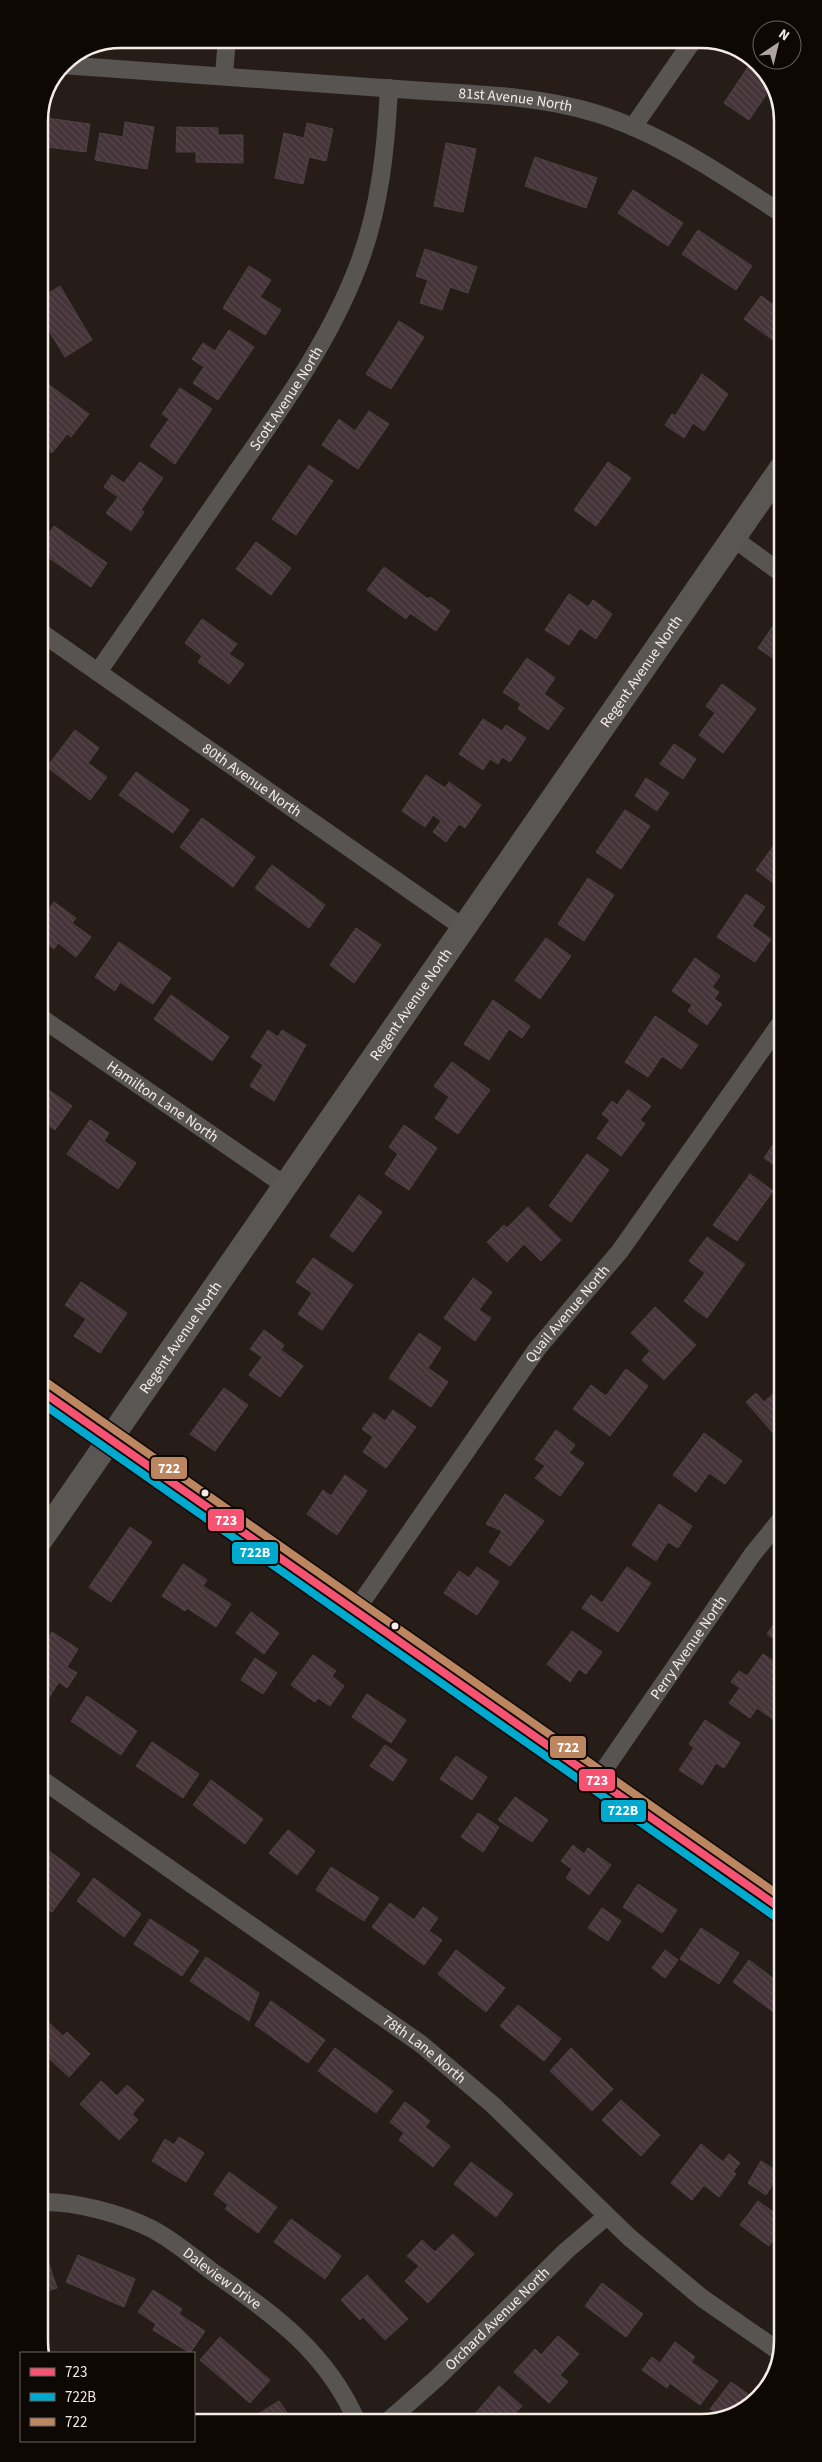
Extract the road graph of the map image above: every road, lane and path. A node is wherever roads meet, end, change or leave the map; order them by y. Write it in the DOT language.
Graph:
graph roads {
  1 [pos="226,47"];
  2 [pos="688,48"];
  3 [pos="73,66"];
  4 [pos="224,74"];
  5 [pos="389,88"];
  6 [pos="633,127"];
  7 [pos="774,208"];
  8 [pos="774,479"];
  9 [pos="733,538"];
  10 [pos="774,568"];
  11 [pos="47,636"];
  12 [pos="98,672"];
  13 [pos="464,928"];
  14 [pos="47,1022"];
  15 [pos="774,1032"];
  16 [pos="286,1186"];
  17 [pos="47,1395"];
  18 [pos="111,1439"];
  19 [pos="774,1528"];
  20 [pos="47,1529"];
  21 [pos="356,1610"];
  22 [pos="597,1780"];
  23 [pos="47,1783"];
  24 [pos="774,1904"];
  25 [pos="47,2203"];
  26 [pos="607,2216"];
  27 [pos="774,2348"];
  28 [pos="354,2414"];
  29 [pos="396,2414"];
  1 -- 4 [label="street"];
  2 -- 6 [label="street"];
  3 -- 4 [label="street, 81st Avenue North"];
  4 -- 5 [label="street, 81st Avenue North"];
  5 -- 6 [label="street, 81st Avenue North"];
  5 -- 12 [label="street, Scott Avenue North"];
  6 -- 7 [label="street, 81st Avenue North"];
  8 -- 9 [label="street, Regent Avenue North"];
  9 -- 10 [label="street"];
  9 -- 13 [label="street, Regent Avenue North"];
  11 -- 12 [label="street, 80th Avenue North"];
  12 -- 13 [label="street, 80th Avenue North"];
  13 -- 16 [label="street, Regent Avenue North"];
  14 -- 16 [label="street, Hamilton Lane North"];
  15 -- 21 [label="street, Quail Avenue North"];
  16 -- 18 [label="street, Regent Avenue North"];
  17 -- 18 [label="street"];
  18 -- 20 [label="street, Regent Avenue North"];
  18 -- 21 [label="street"];
  19 -- 22 [label="street, Perry Avenue North"];
  21 -- 22 [label="street"];
  22 -- 24 [label="street"];
  23 -- 26 [label="street, 78th Lane North"];
  25 -- 28 [label="street, Daleview Drive"];
  26 -- 27 [label="street, 78th Lane North"];
  26 -- 29 [label="street, Orchard Avenue North"];
}
